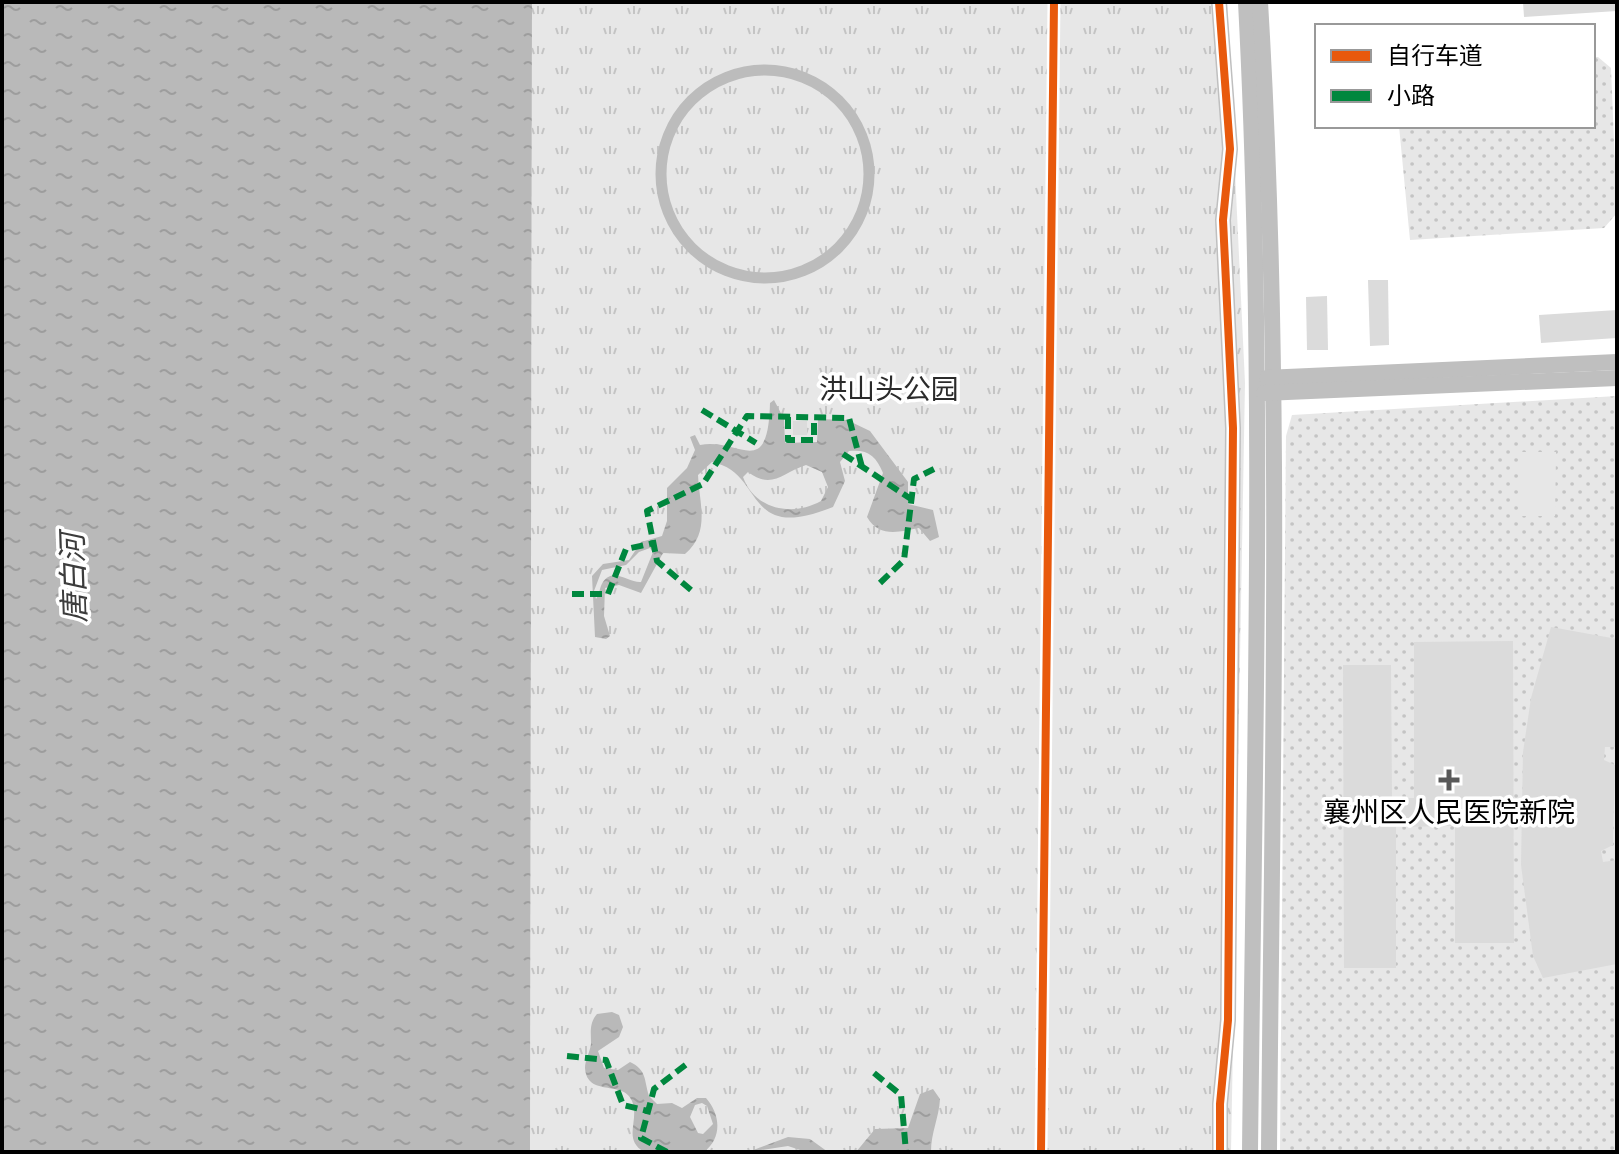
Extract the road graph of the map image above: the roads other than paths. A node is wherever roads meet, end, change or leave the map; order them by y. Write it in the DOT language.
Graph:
graph roads {
  1 [pos="1054,2"];
  2 [pos="1219,2"];
  3 [pos="1246,2"];
  4 [pos="1260,2"];
  5 [pos="676,120"];
  6 [pos="1617,362"];
  7 [pos="1617,378"];
  8 [pos="1267,386"];
  9 [pos="1041,1152"];
  10 [pos="1220,1152"];
  11 [pos="1250,1152"];
  12 [pos="1269,1152"];
  1 -- 9 [label="street"];
  2 -- 10 [label="main road"];
  3 -- 8 [label="main road"];
  4 -- 8 [label="main road"];
  5 -- 5 [label="street"];
  6 -- 8 [label="main road"];
  7 -- 8 [label="main road"];
  8 -- 11 [label="main road"];
  8 -- 12 [label="main road"];
}
